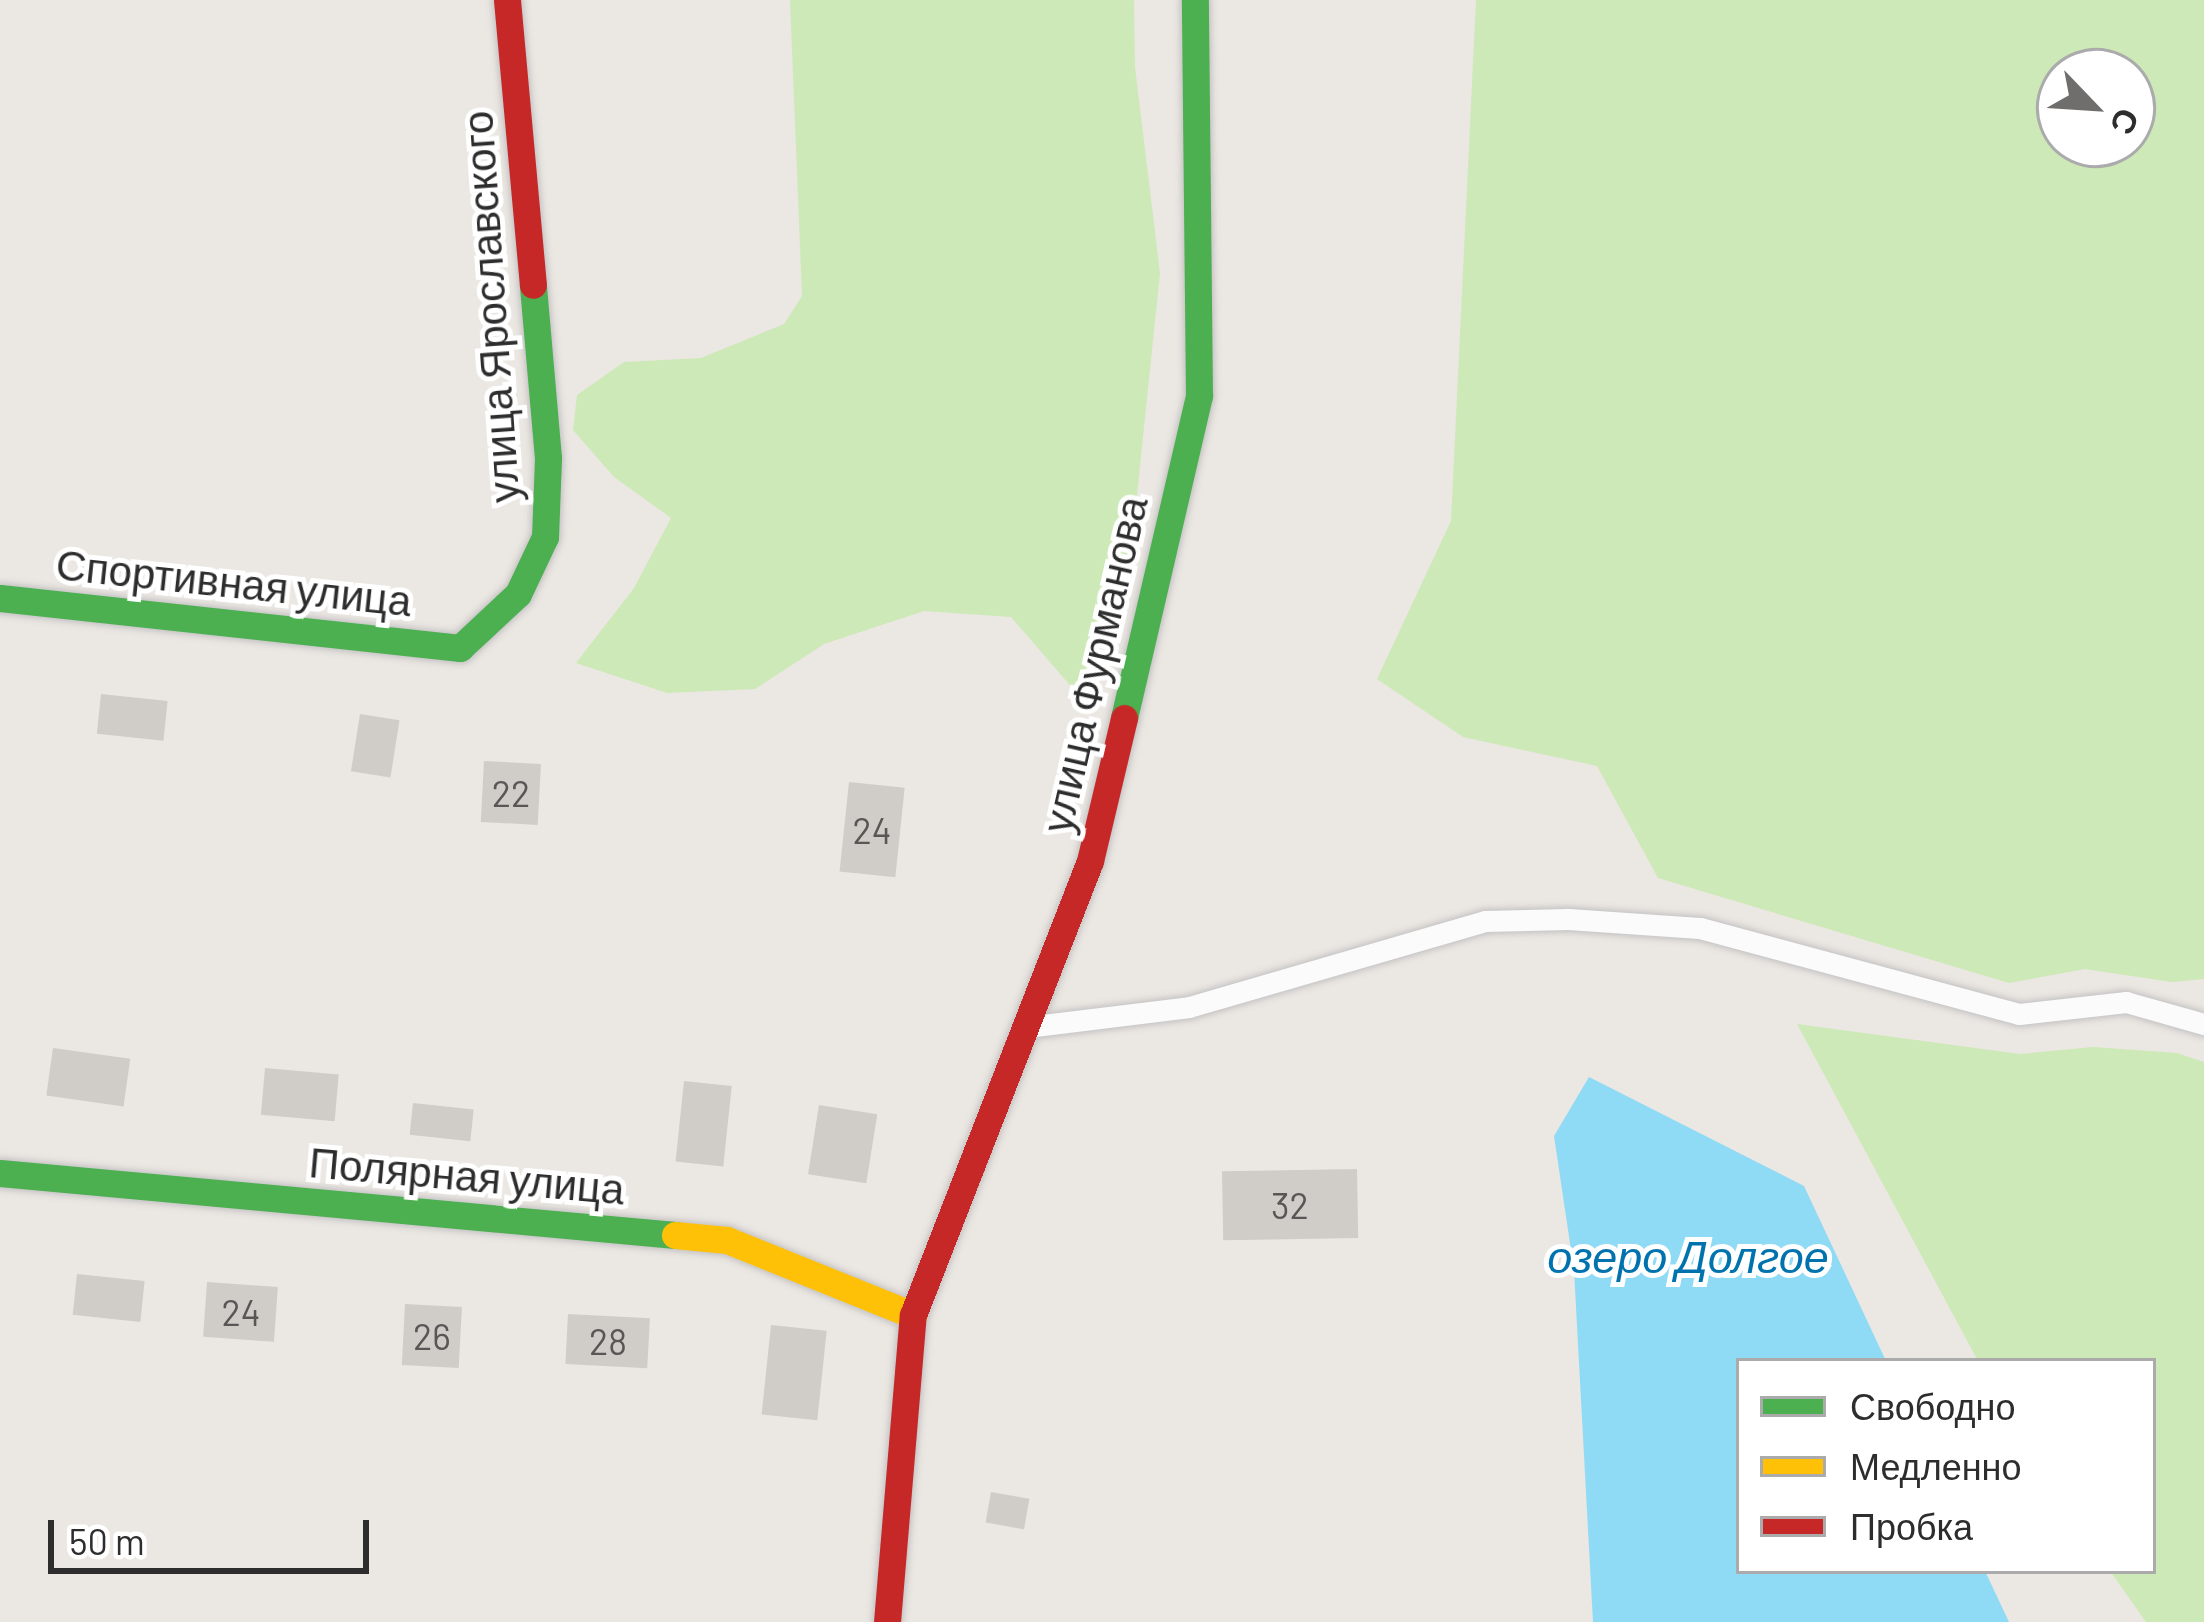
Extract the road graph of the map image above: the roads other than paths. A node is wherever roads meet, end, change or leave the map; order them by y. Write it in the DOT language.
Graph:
graph roads {
  1 [pos="507,0"];
  2 [pos="1196,0"];
  3 [pos="0,598"];
  4 [pos="460,648"];
  5 [pos="2204,1024"];
  6 [pos="1023,1028"];
  7 [pos="0,1173"];
  8 [pos="914,1315"];
  9 [pos="887,1622"];
  1 -- 4 [label="street, улица Ярославского"];
  2 -- 6 [label="street, улица Фурманова"];
  3 -- 4 [label="street, Спортивная улица"];
  5 -- 6 [label="lane"];
  6 -- 8 [label="street, улица Фурманова"];
  7 -- 8 [label="street, Полярная улица"];
  8 -- 9 [label="street, улица Фурманова"];
}
